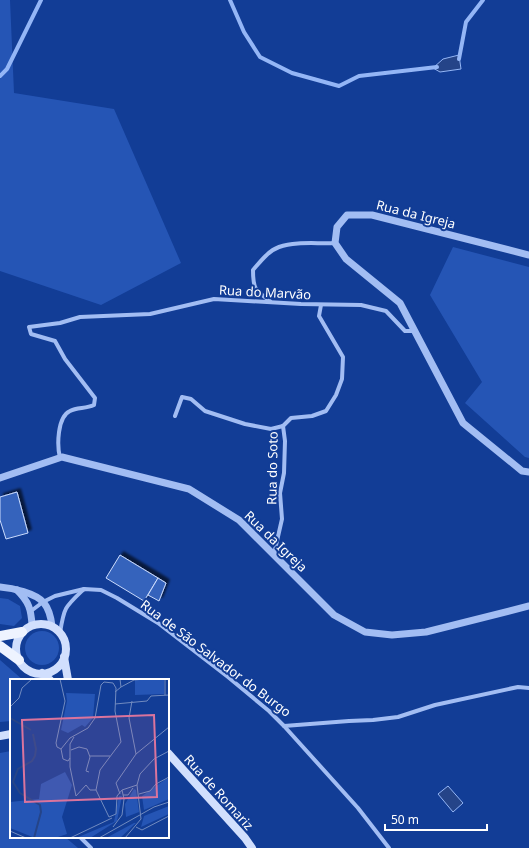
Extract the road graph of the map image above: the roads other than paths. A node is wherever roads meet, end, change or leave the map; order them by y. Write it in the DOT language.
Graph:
graph roads {
  1 [pos="335,243"];
  2 [pos="529,255"];
  3 [pos="270,301"];
  4 [pos="321,304"];
  5 [pos="415,331"];
  6 [pos="175,416"];
  7 [pos="283,426"];
  8 [pos="60,458"];
  9 [pos="529,472"];
  10 [pos="0,478"];
  11 [pos="274,554"];
  12 [pos="0,587"];
  13 [pos="16,589"];
  14 [pos="84,589"];
  15 [pos="43,602"];
  16 [pos="529,606"];
  17 [pos="31,611"];
  18 [pos="32,625"];
  19 [pos="52,626"];
  20 [pos="22,632"];
  21 [pos="60,633"];
  22 [pos="0,636"];
  23 [pos="0,646"];
  24 [pos="64,657"];
  25 [pos="19,660"];
  26 [pos="42,673"];
  27 [pos="49,679"];
  28 [pos="68,679"];
  29 [pos="529,688"];
  30 [pos="284,726"];
  31 [pos="10,734"];
  32 [pos="0,736"];
  33 [pos="169,754"];
  34 [pos="81,838"];
  35 [pos="91,848"];
  36 [pos="252,848"];
  37 [pos="389,848"];
  1 -- 2 [label="street, Rua da Igreja"];
  1 -- 3 [label="street"];
  1 -- 5 [label="street"];
  3 -- 4 [label="street, Rua do Marvão"];
  3 -- 8 [label="street, Rua do Marvão"];
  4 -- 5 [label="street, Rua do Marvão"];
  4 -- 7 [label="street, Rua do Soto"];
  5 -- 9 [label="street"];
  6 -- 7 [label="street"];
  7 -- 11 [label="street, Rua do Soto"];
  8 -- 10 [label="street, Rua da Igreja"];
  8 -- 11 [label="street, Rua da Igreja"];
  11 -- 16 [label="street, Rua da Igreja"];
  12 -- 13 [label="street"];
  13 -- 15 [label="street"];
  13 -- 17 [label="street"];
  14 -- 15 [label="street, Rua de São Salvador do Burgo"];
  14 -- 21 [label="street"];
  14 -- 30 [label="street, Rua de São Salvador do Burgo"];
  15 -- 17 [label="street, Rua de São Salvador do Burgo"];
  15 -- 19 [label="street"];
  17 -- 18 [label="street"];
  18 -- 19 [label="main road"];
  18 -- 20 [label="main road"];
  19 -- 21 [label="main road"];
  20 -- 22 [label="main road"];
  20 -- 25 [label="main road"];
  21 -- 24 [label="main road"];
  23 -- 25 [label="main road"];
  24 -- 26 [label="main road"];
  24 -- 28 [label="main road"];
  25 -- 26 [label="main road"];
  26 -- 27 [label="main road"];
  29 -- 30 [label="street, Rua de São Salvador do Burgo"];
  30 -- 37 [label="street"];
  31 -- 32 [label="main road"];
  33 -- 36 [label="main road, Rua de Romariz"];
  34 -- 35 [label="street"];
}
